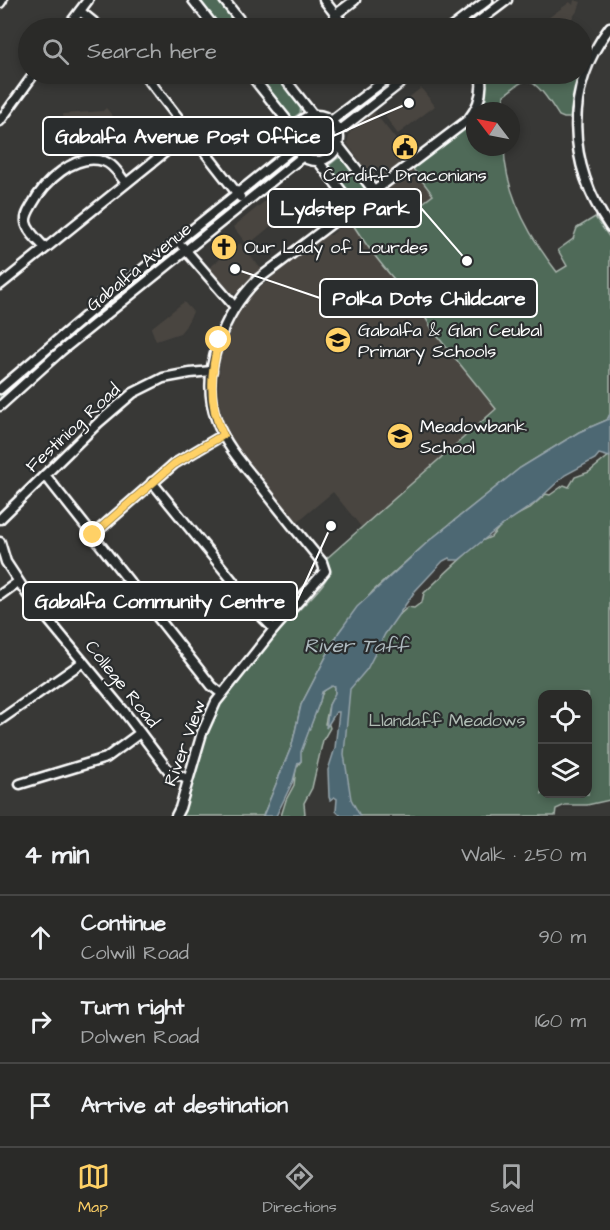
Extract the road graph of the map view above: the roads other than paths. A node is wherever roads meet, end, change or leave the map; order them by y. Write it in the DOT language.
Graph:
graph roads {
  1 [pos="88,0"];
  2 [pos="193,0"];
  3 [pos="224,0"];
  4 [pos="324,0"];
  5 [pos="355,0"];
  6 [pos="488,0"];
  7 [pos="507,0"];
  8 [pos="80,11"];
  9 [pos="335,15"];
  10 [pos="75,18"];
  11 [pos="89,18"];
  12 [pos="207,18"];
  13 [pos="238,18"];
  14 [pos="338,18"];
  15 [pos="464,18"];
  16 [pos="483,18"];
  17 [pos="610,27"];
  18 [pos="592,56"];
  19 [pos="27,84"];
  20 [pos="152,84"];
  21 [pos="258,84"];
  22 [pos="289,84"];
  23 [pos="375,84"];
  24 [pos="389,84"];
  25 [pos="398,84"];
  26 [pos="480,84"];
  27 [pos="581,84"];
  28 [pos="392,88"];
  29 [pos="313,115"];
  30 [pos="0,121"];
  31 [pos="332,121"];
  32 [pos="294,129"];
  33 [pos="339,131"];
  34 [pos="190,132"];
  35 [pos="338,145"];
  36 [pos="294,148"];
  37 [pos="302,157"];
  38 [pos="318,161"];
  39 [pos="126,183"];
  40 [pos="374,191"];
  41 [pos="237,194"];
  42 [pos="244,202"];
  43 [pos="354,207"];
  44 [pos="610,227"];
  45 [pos="178,242"];
  46 [pos="45,248"];
  47 [pos="186,249"];
  48 [pos="0,285"];
  49 [pos="235,307"];
  50 [pos="212,371"];
  51 [pos="0,389"];
  52 [pos="0,406"];
  53 [pos="223,435"];
  54 [pos="45,475"];
  55 [pos="152,482"];
  56 [pos="0,519"];
  57 [pos="93,535"];
  58 [pos="0,542"];
  59 [pos="18,582"];
  60 [pos="0,595"];
  61 [pos="274,629"];
  62 [pos="82,662"];
  63 [pos="222,694"];
  64 [pos="0,720"];
  65 [pos="140,733"];
  66 [pos="187,779"];
  67 [pos="20,784"];
  68 [pos="176,816"];
  1 -- 8 [label="street"];
  2 -- 12 [label="street"];
  3 -- 13 [label="street"];
  4 -- 9 [label="street"];
  5 -- 9 [label="street"];
  6 -- 15 [label="street"];
  7 -- 16 [label="street"];
  8 -- 10 [label="street"];
  8 -- 11 [label="street"];
  9 -- 14 [label="street"];
  17 -- 18 [label="street"];
  19 -- 30 [label="street"];
  20 -- 34 [label="street"];
  21 -- 32 [label="street"];
  22 -- 29 [label="street"];
  23 -- 31 [label="street"];
  24 -- 28 [label="street"];
  25 -- 28 [label="street"];
  26 -- 40 [label="street"];
  27 -- 44 [label="street"];
  28 -- 33 [label="street"];
  29 -- 31 [label="street"];
  29 -- 32 [label="street"];
  31 -- 33 [label="street"];
  32 -- 36 [label="street"];
  33 -- 35 [label="street"];
  34 -- 39 [label="street"];
  34 -- 41 [label="street"];
  35 -- 38 [label="street"];
  35 -- 40 [label="street"];
  36 -- 37 [label="street"];
  36 -- 41 [label="street, Gabalfa Avenue"];
  37 -- 38 [label="street"];
  37 -- 42 [label="street, Gabalfa Avenue"];
  38 -- 43 [label="street"];
  39 -- 46 [label="street"];
  39 -- 46 [label="street"];
  40 -- 43 [label="street"];
  41 -- 42 [label="street"];
  41 -- 45 [label="street, Gabalfa Avenue"];
  42 -- 47 [label="street, Gabalfa Avenue"];
  43 -- 49 [label="street"];
  45 -- 47 [label="street"];
  45 -- 51 [label="street, Gabalfa Avenue"];
  46 -- 48 [label="street"];
  47 -- 49 [label="street"];
  47 -- 52 [label="street, Gabalfa Avenue"];
  49 -- 50 [label="street"];
  50 -- 53 [label="street"];
  50 -- 54 [label="street, Festiniog Road"];
  53 -- 55 [label="street"];
  53 -- 61 [label="street, River View"];
  54 -- 56 [label="street, Festiniog Road"];
  54 -- 57 [label="street"];
  55 -- 57 [label="street"];
  55 -- 61 [label="street"];
  57 -- 63 [label="street"];
  58 -- 59 [label="street, College Road"];
  59 -- 60 [label="street"];
  59 -- 62 [label="street, College Road"];
  61 -- 63 [label="street, River View"];
  62 -- 64 [label="street"];
  62 -- 65 [label="street, College Road"];
  63 -- 66 [label="street, River View"];
  65 -- 66 [label="street, College Road"];
  65 -- 67 [label="street"];
  66 -- 68 [label="street, River View"];
}
